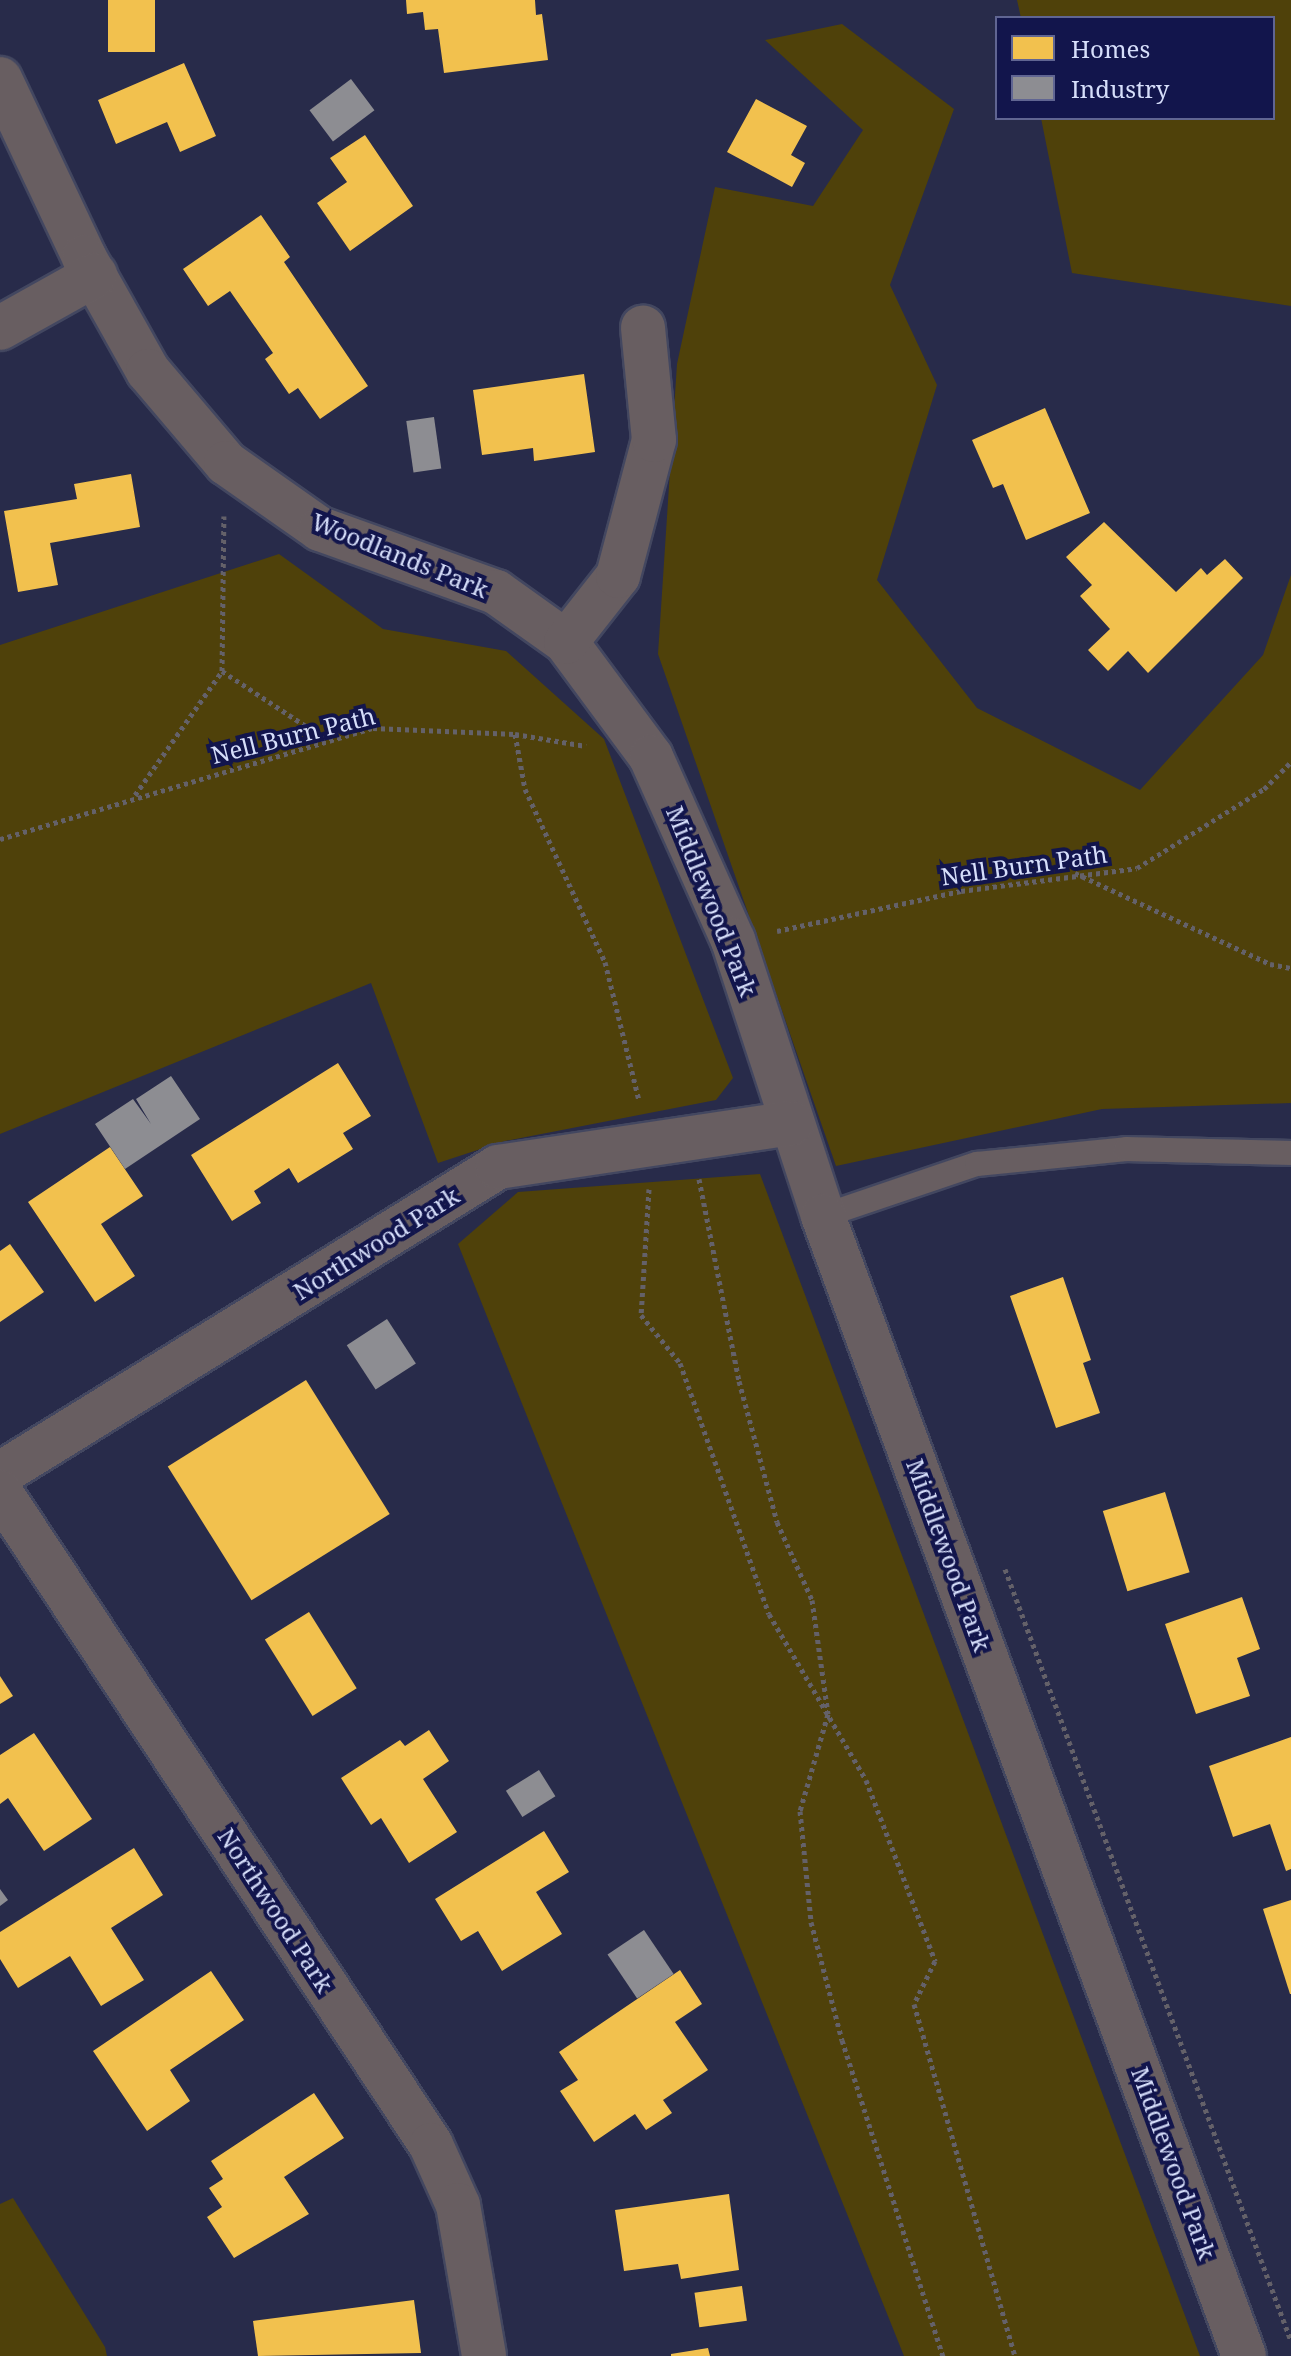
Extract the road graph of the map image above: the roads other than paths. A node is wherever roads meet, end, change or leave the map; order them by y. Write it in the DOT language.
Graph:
graph roads {
  1 [pos="0,79"];
  2 [pos="95,275"];
  3 [pos="0,328"];
  4 [pos="643,328"];
  5 [pos="566,642"];
  6 [pos="651,757"];
  7 [pos="792,1123"];
  8 [pos="1291,1153"];
  9 [pos="823,1216"];
  10 [pos="0,1474"];
  11 [pos="0,1492"];
  12 [pos="484,2356"];
  13 [pos="1244,2356"];
  1 -- 2 [label="street, Woodlands Park"];
  2 -- 3 [label="street"];
  2 -- 5 [label="street, Woodlands Park"];
  4 -- 5 [label="street"];
  5 -- 6 [label="street, Woodlands Park"];
  6 -- 7 [label="street, Middlewood Park"];
  7 -- 9 [label="street, Middlewood Park"];
  7 -- 10 [label="street, Northwood Park"];
  8 -- 9 [label="lane"];
  9 -- 13 [label="street, Middlewood Park"];
  11 -- 12 [label="street, Northwood Park"];
}
